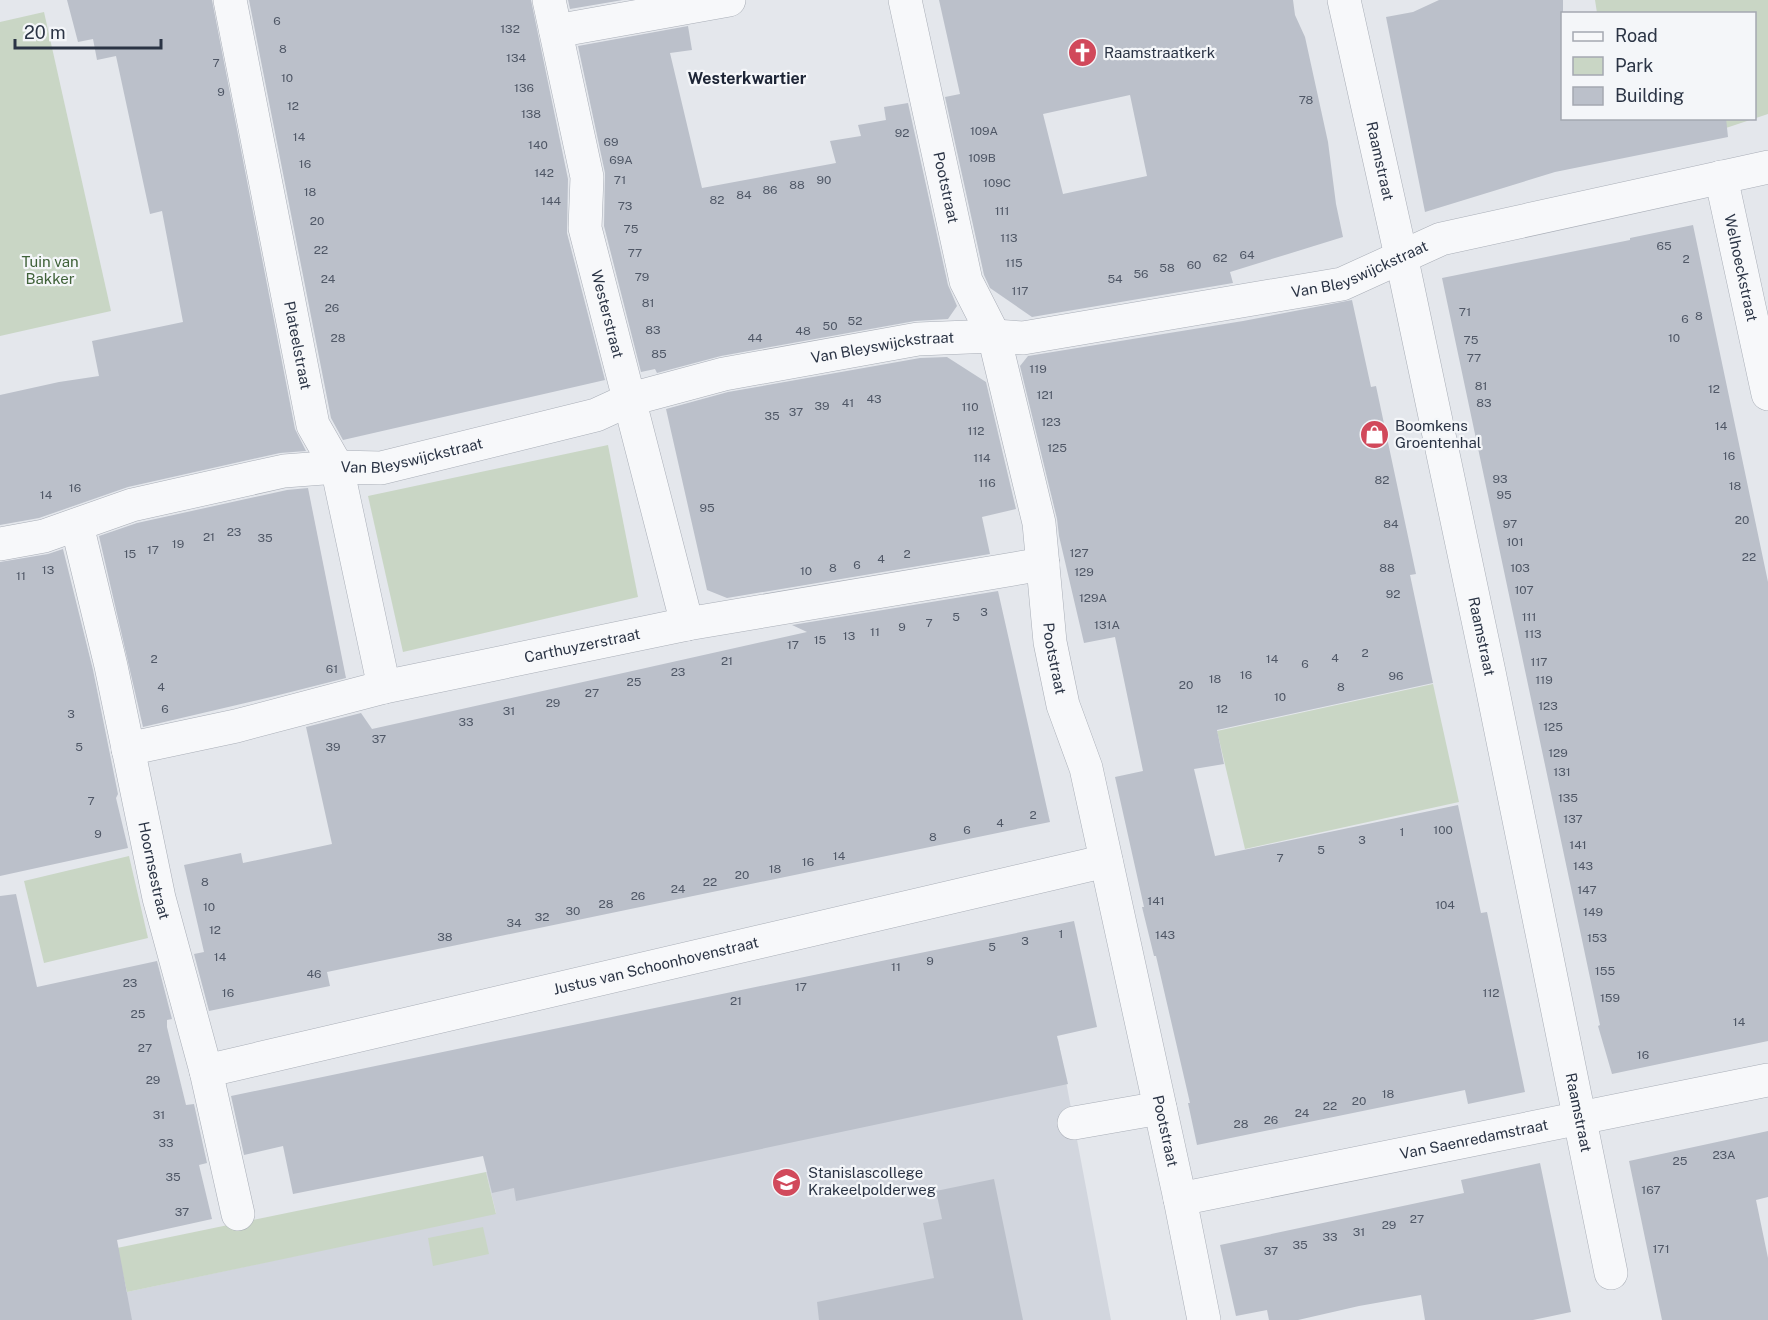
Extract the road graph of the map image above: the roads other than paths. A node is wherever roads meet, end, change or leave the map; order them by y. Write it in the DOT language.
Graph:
graph roads {
  1 [pos="230,0"];
  2 [pos="729,0"];
  3 [pos="905,0"];
  4 [pos="1344,0"];
  5 [pos="553,15"];
  6 [pos="1768,167"];
  7 [pos="1721,177"];
  8 [pos="1401,258"];
  9 [pos="994,336"];
  10 [pos="1768,394"];
  11 [pos="631,399"];
  12 [pos="337,467"];
  13 [pos="76,525"];
  14 [pos="0,544"];
  15 [pos="1043,564"];
  16 [pos="687,624"];
  17 [pos="384,687"];
  18 [pos="128,749"];
  19 [pos="1106,861"];
  20 [pos="206,1071"];
  21 [pos="1768,1080"];
  22 [pos="1160,1108"];
  23 [pos="1578,1117"];
  24 [pos="1074,1123"];
  25 [pos="1180,1199"];
  26 [pos="238,1214"];
  27 [pos="1611,1273"];
  28 [pos="1204,1320"];
  1 -- 12 [label="street, Plateelstraat"];
  2 -- 5 [label="street"];
  3 -- 9 [label="street, Pootstraat"];
  4 -- 8 [label="street, Raamstraat"];
  5 -- 11 [label="street, Westerstraat"];
  6 -- 7 [label="street, Van Bleyswijckstraat"];
  7 -- 8 [label="street, Van Bleyswijckstraat"];
  7 -- 10 [label="street, Welhoeckstraat"];
  8 -- 9 [label="street, Van Bleyswijckstraat"];
  8 -- 23 [label="street, Raamstraat"];
  9 -- 11 [label="street, Van Bleyswijckstraat"];
  9 -- 15 [label="street, Pootstraat"];
  11 -- 12 [label="street, Van Bleyswijckstraat"];
  11 -- 16 [label="street, Westerstraat"];
  12 -- 13 [label="street, Van Bleyswijckstraat"];
  12 -- 17 [label="street, Plateelstraat"];
  13 -- 14 [label="street, Van Bleyswijckstraat"];
  13 -- 18 [label="street, Hoornsestraat"];
  15 -- 16 [label="street, Carthuyzerstraat"];
  15 -- 19 [label="street, Pootstraat"];
  16 -- 17 [label="street, Carthuyzerstraat"];
  17 -- 18 [label="street, Carthuyzerstraat"];
  18 -- 20 [label="street, Hoornsestraat"];
  19 -- 20 [label="street, Justus van Schoonhovenstraat"];
  19 -- 22 [label="street, Pootstraat"];
  20 -- 26 [label="street, Hoornsestraat"];
  21 -- 23 [label="street, Van Saenredamstraat"];
  22 -- 24 [label="street"];
  22 -- 25 [label="street, Pootstraat"];
  23 -- 25 [label="street, Van Saenredamstraat"];
  23 -- 27 [label="street, Raamstraat"];
  25 -- 28 [label="street, Pootstraat"];
}
